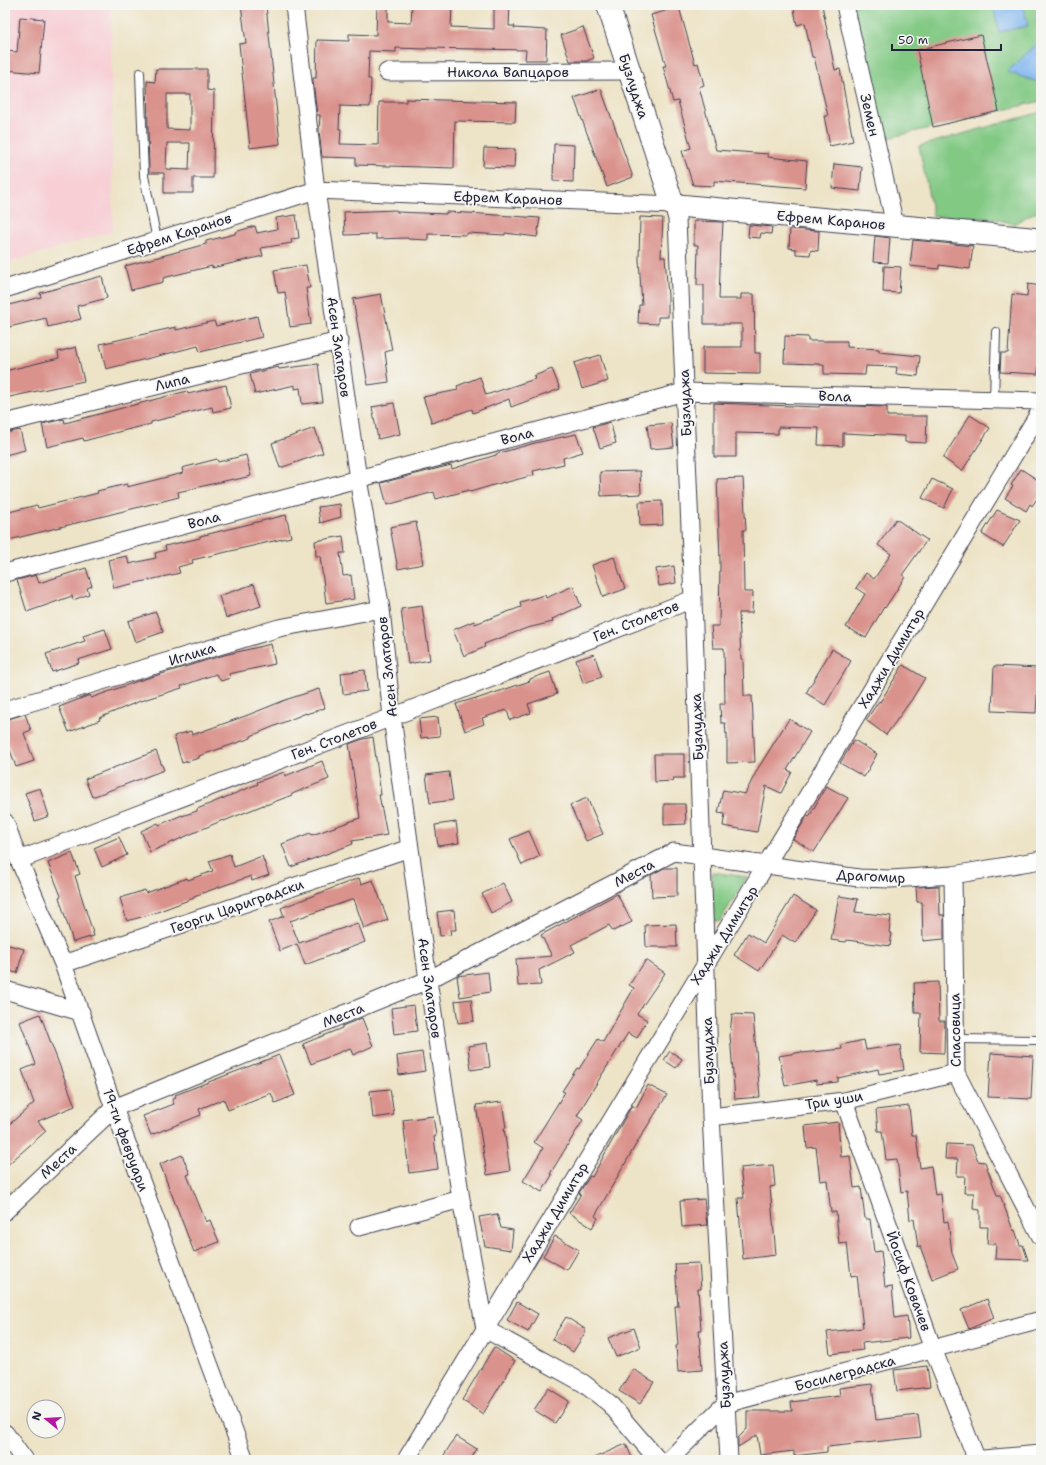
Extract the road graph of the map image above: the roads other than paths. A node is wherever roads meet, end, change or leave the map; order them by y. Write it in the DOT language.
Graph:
graph roads {
  1 [pos="294,5"];
  2 [pos="608,5"];
  3 [pos="846,5"];
  4 [pos="629,71"];
  5 [pos="387,72"];
  6 [pos="140,73"];
  7 [pos="316,190"];
  8 [pos="673,205"];
  9 [pos="895,226"];
  10 [pos="1036,237"];
  11 [pos="157,240"];
  12 [pos="5,289"];
  13 [pos="996,332"];
  14 [pos="339,341"];
  15 [pos="684,392"];
  16 [pos="994,400"];
  17 [pos="1041,401"];
  18 [pos="1041,410"];
  19 [pos="5,423"];
  20 [pos="358,478"];
  21 [pos="5,573"];
  22 [pos="693,599"];
  23 [pos="381,610"];
  24 [pos="5,710"];
  25 [pos="392,717"];
  26 [pos="5,822"];
  27 [pos="410,848"];
  28 [pos="702,856"];
  29 [pos="19,860"];
  30 [pos="1041,860"];
  31 [pos="766,865"];
  32 [pos="953,875"];
  33 [pos="63,964"];
  34 [pos="706,964"];
  35 [pos="428,980"];
  36 [pos="5,990"];
  37 [pos="81,1012"];
  38 [pos="955,1039"];
  39 [pos="1041,1040"];
  40 [pos="956,1073"];
  41 [pos="844,1101"];
  42 [pos="114,1108"];
  43 [pos="711,1117"];
  44 [pos="461,1199"];
  45 [pos="5,1211"];
  46 [pos="359,1227"];
  47 [pos="1041,1237"];
  48 [pos="1041,1320"];
  49 [pos="485,1328"];
  50 [pos="933,1349"];
  51 [pos="725,1404"];
  52 [pos="5,1433"];
  53 [pos="1041,1454"];
  54 [pos="24,1460"];
  55 [pos="245,1460"];
  56 [pos="406,1460"];
  57 [pos="658,1460"];
  58 [pos="669,1460"];
  59 [pos="729,1460"];
  60 [pos="972,1460"];
  61 [pos="977,1460"];
  1 -- 7 [label="street, Асен Златаров"];
  2 -- 4 [label="street, Бузлуджа"];
  3 -- 9 [label="street, Земен"];
  4 -- 5 [label="street, Никола Вапцаров"];
  4 -- 8 [label="street, Бузлуджа"];
  6 -- 11 [label="lane"];
  7 -- 8 [label="street, Ефрем Каранов"];
  7 -- 11 [label="street, Ефрем Каранов"];
  7 -- 14 [label="street, Асен Златаров"];
  8 -- 9 [label="street, Ефрем Каранов"];
  8 -- 15 [label="street, Бузлуджа"];
  9 -- 10 [label="street, Ефрем Каранов"];
  11 -- 12 [label="street, Ефрем Каранов"];
  13 -- 16 [label="lane"];
  14 -- 19 [label="street, Липа"];
  14 -- 20 [label="street, Асен Златаров"];
  15 -- 16 [label="street, Вола"];
  15 -- 20 [label="street, Вола"];
  15 -- 22 [label="street, Бузлуджа"];
  16 -- 17 [label="street, Вола"];
  18 -- 31 [label="street, Хаджи Димитър"];
  20 -- 21 [label="street, Вола"];
  20 -- 23 [label="street, Асен Златаров"];
  22 -- 25 [label="street, Ген. Столетов"];
  22 -- 28 [label="street, Бузлуджа"];
  23 -- 24 [label="street, Иглика"];
  23 -- 25 [label="street, Асен Златаров"];
  25 -- 27 [label="street, Асен Златаров"];
  25 -- 29 [label="street, Ген. Столетов"];
  26 -- 29 [label="street, 19-ти февруари"];
  27 -- 33 [label="street, Георги Цариградски"];
  27 -- 35 [label="street, Асен Златаров"];
  28 -- 31 [label="street, Драгомир"];
  28 -- 34 [label="street, Бузлуджа"];
  28 -- 35 [label="street, Места"];
  29 -- 33 [label="street, 19-ти февруари"];
  30 -- 32 [label="street, Драгомир"];
  31 -- 32 [label="street, Драгомир"];
  31 -- 34 [label="street, Хаджи Димитър"];
  32 -- 38 [label="street, Спасовица"];
  33 -- 37 [label="street, 19-ти февруари"];
  34 -- 43 [label="street, Бузлуджа"];
  34 -- 49 [label="street, Хаджи Димитър"];
  35 -- 42 [label="street, Места"];
  35 -- 44 [label="street, Асен Златаров"];
  36 -- 37 [label="street"];
  37 -- 42 [label="street, 19-ти февруари"];
  38 -- 39 [label="lane"];
  38 -- 40 [label="street, Спасовица"];
  40 -- 41 [label="street, Три уши"];
  40 -- 47 [label="street, Спасовица"];
  41 -- 43 [label="street, Три уши"];
  41 -- 50 [label="street, Йосиф Ковачев"];
  42 -- 45 [label="street, Места"];
  42 -- 55 [label="street, 19-ти февруари"];
  43 -- 51 [label="street, Бузлуджа"];
  44 -- 46 [label="street"];
  44 -- 49 [label="street, Асен Златаров"];
  48 -- 50 [label="street, Босилеградска"];
  49 -- 56 [label="street, Хаджи Димитър"];
  49 -- 57 [label="street"];
  50 -- 51 [label="street, Босилеградска"];
  50 -- 61 [label="street, Йосиф Ковачев"];
  51 -- 58 [label="street"];
  51 -- 59 [label="street, Бузлуджа"];
  52 -- 54 [label="street"];
  53 -- 61 [label="street"];
  60 -- 61 [label="street"];
}
